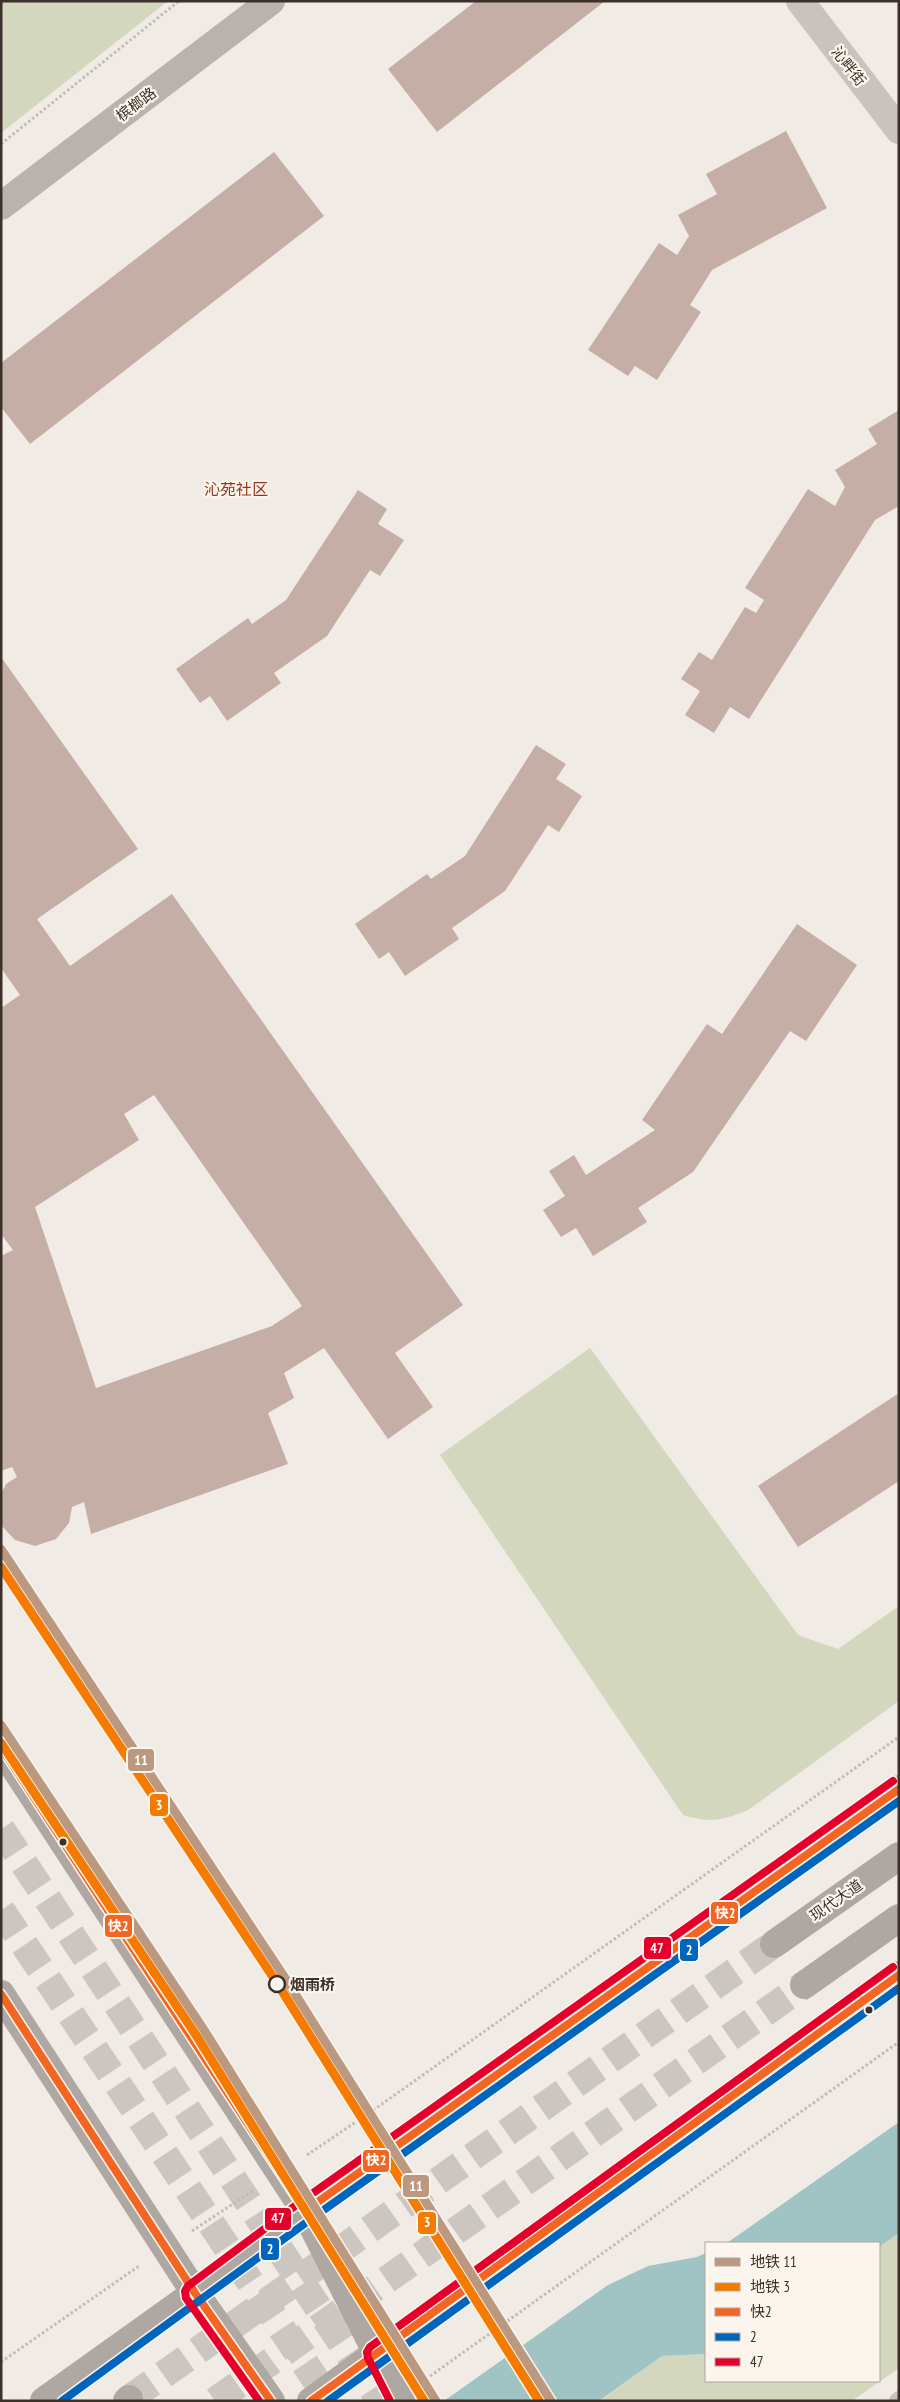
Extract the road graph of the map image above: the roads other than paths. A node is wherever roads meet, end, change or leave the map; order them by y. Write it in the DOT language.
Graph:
graph roads {
  1 [pos="271,1"];
  2 [pos="800,1"];
  3 [pos="899,130"];
  4 [pos="1,206"];
  5 [pos="1,1747"];
  6 [pos="899,1789"];
  7 [pos="899,1856"];
  8 [pos="899,1918"];
  9 [pos="774,1944"];
  10 [pos="899,1976"];
  11 [pos="804,1984"];
  12 [pos="1,1994"];
  13 [pos="305,2211"];
  14 [pos="196,2293"];
  15 [pos="377,2354"];
  16 [pos="400,2399"];
  17 [pos="44,2401"];
  18 [pos="271,2401"];
  19 [pos="311,2401"];
  1 -- 4 [label="main road, 槟榔路"];
  2 -- 3 [label="street, 沁畔街"];
  5 -- 13 [label="main road"];
  6 -- 13 [label="main road"];
  7 -- 9 [label="main road, 现代大道"];
  8 -- 11 [label="main road"];
  10 -- 15 [label="main road"];
  12 -- 14 [label="main road"];
  13 -- 14 [label="main road"];
  13 -- 15 [label="main road"];
  14 -- 17 [label="main road"];
  14 -- 18 [label="main road"];
  15 -- 16 [label="main road"];
  15 -- 19 [label="main road"];
}
